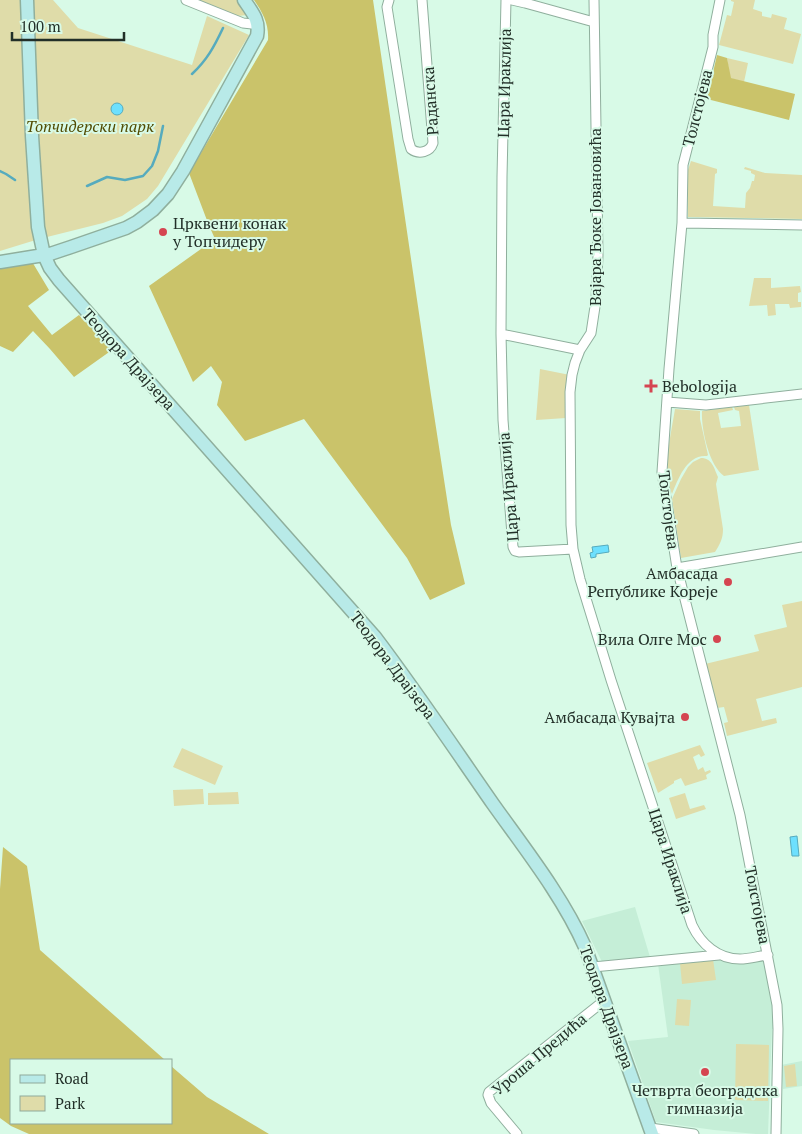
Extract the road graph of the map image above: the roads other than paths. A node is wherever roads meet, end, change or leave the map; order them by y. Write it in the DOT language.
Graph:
graph roads {
  1 [pos="27,0"];
  2 [pos="186,0"];
  3 [pos="244,0"];
  4 [pos="389,0"];
  5 [pos="422,0"];
  6 [pos="506,0"];
  7 [pos="512,0"];
  8 [pos="594,0"];
  9 [pos="720,0"];
  10 [pos="594,22"];
  11 [pos="258,23"];
  12 [pos="682,223"];
  13 [pos="802,225"];
  14 [pos="44,255"];
  15 [pos="0,262"];
  16 [pos="501,334"];
  17 [pos="580,350"];
  18 [pos="802,394"];
  19 [pos="667,402"];
  20 [pos="802,547"];
  21 [pos="573,549"];
  22 [pos="677,568"];
  23 [pos="719,955"];
  24 [pos="768,955"];
  25 [pos="593,967"];
  26 [pos="605,1000"];
  27 [pos="651,1131"];
  28 [pos="517,1134"];
  29 [pos="694,1134"];
  30 [pos="776,1134"];
  1 -- 14 [label="main road, Теодора Драјзера"];
  2 -- 11 [label="street"];
  3 -- 11 [label="main road"];
  4 -- 5 [label="street, Раданска"];
  6 -- 16 [label="street, Цара Ираклија"];
  7 -- 10 [label="street"];
  8 -- 10 [label="street, Вајара Ђоке Јовановића"];
  9 -- 12 [label="street, Толстојева"];
  10 -- 17 [label="street, Вајара Ђоке Јовановића"];
  11 -- 14 [label="main road"];
  12 -- 13 [label="street"];
  12 -- 19 [label="street, Толстојева"];
  14 -- 15 [label="main road"];
  14 -- 25 [label="main road, Теодора Драјзера"];
  16 -- 17 [label="street"];
  16 -- 21 [label="street, Цара Ираклија"];
  17 -- 21 [label="street, Вајара Ђоке Јовановића"];
  18 -- 19 [label="street"];
  19 -- 22 [label="street, Толстојева"];
  20 -- 22 [label="street"];
  21 -- 23 [label="street, Цара Ираклија"];
  22 -- 24 [label="street, Толстојева"];
  23 -- 24 [label="street"];
  23 -- 25 [label="street"];
  24 -- 30 [label="street, Толстојева"];
  25 -- 26 [label="main road, Теодора Драјзера"];
  26 -- 27 [label="main road, Теодора Драјзера"];
  26 -- 28 [label="street, Уроша Предића"];
  27 -- 29 [label="street"];
}
